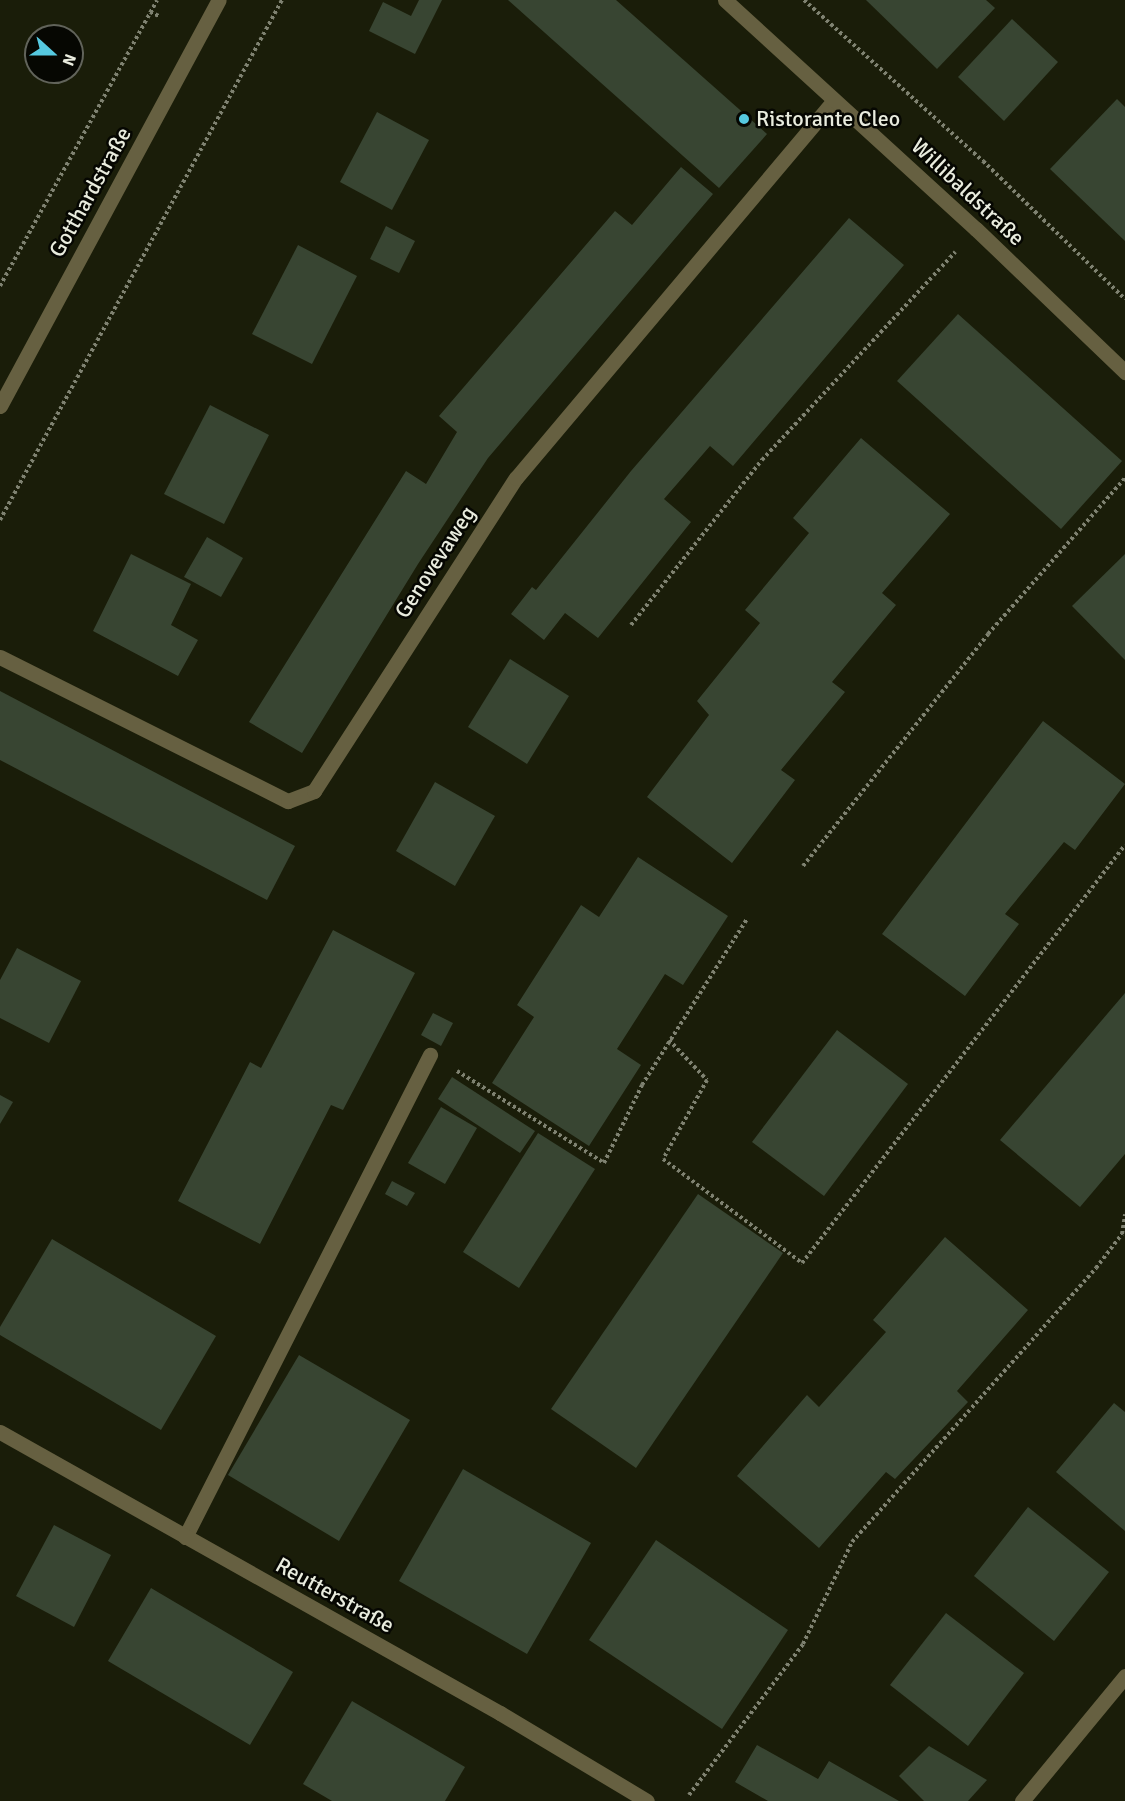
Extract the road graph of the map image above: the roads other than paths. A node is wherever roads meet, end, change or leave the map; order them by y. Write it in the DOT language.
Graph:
graph roads {
  1 [pos="219,0"];
  2 [pos="725,0"];
  3 [pos="834,101"];
  4 [pos="1125,372"];
  5 [pos="0,405"];
  6 [pos="0,657"];
  7 [pos="430,1055"];
  8 [pos="0,1432"];
  9 [pos="185,1536"];
  10 [pos="1125,1676"];
  11 [pos="647,1801"];
  12 [pos="1022,1801"];
  1 -- 5 [label="street, Gotthardstraße"];
  2 -- 3 [label="street, Willibaldstraße"];
  3 -- 4 [label="street, Willibaldstraße"];
  3 -- 6 [label="street, Genovevaweg"];
  7 -- 9 [label="street"];
  8 -- 9 [label="street, Reutterstraße"];
  9 -- 11 [label="street, Reutterstraße"];
  10 -- 12 [label="street"];
}
